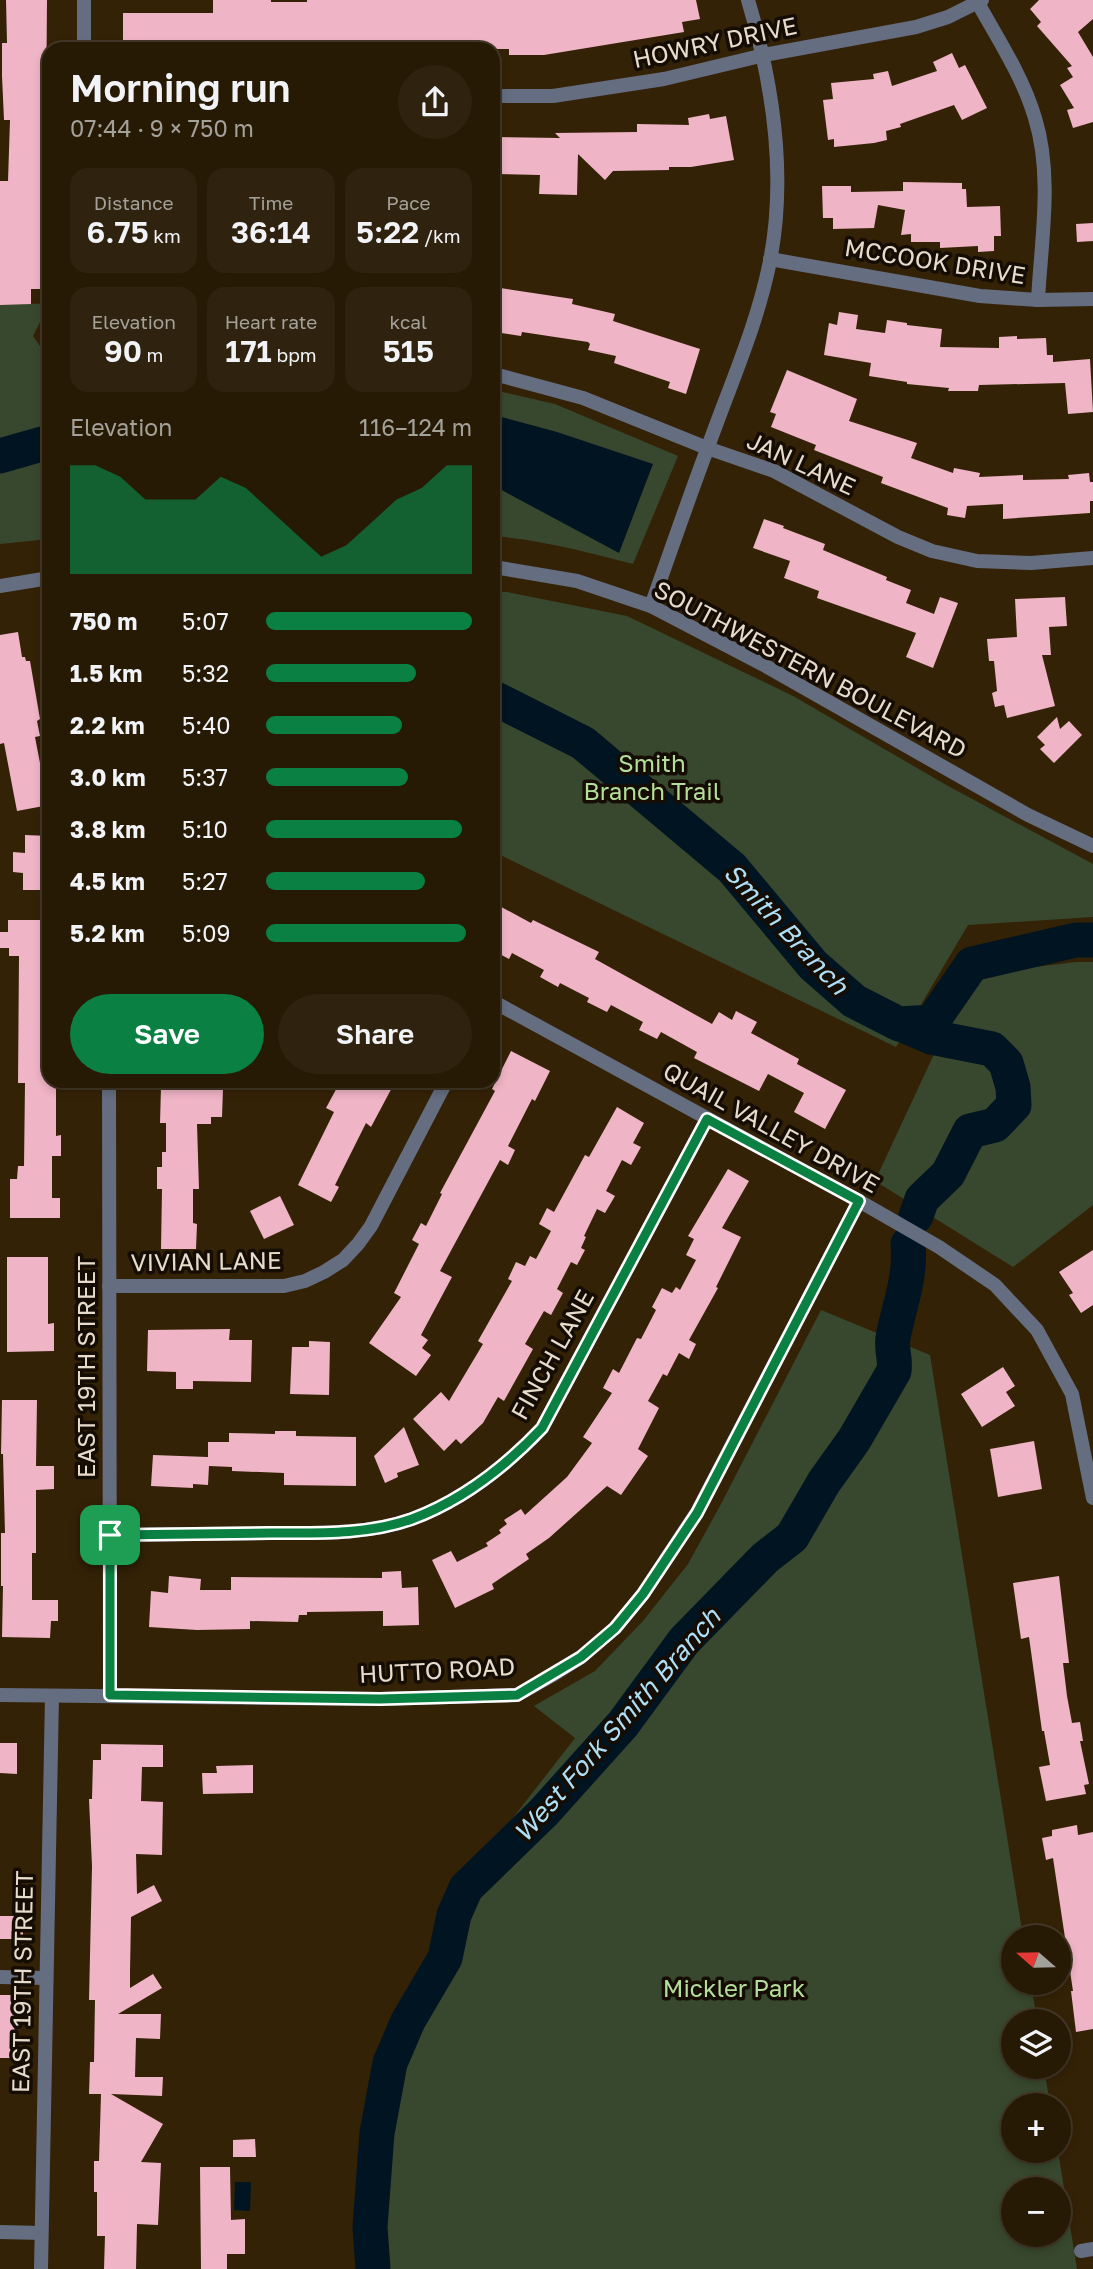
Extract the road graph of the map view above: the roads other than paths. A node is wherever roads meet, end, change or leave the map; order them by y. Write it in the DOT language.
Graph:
graph roads {
  1 [pos="84,0"];
  2 [pos="748,0"];
  3 [pos="980,2"];
  4 [pos="84,42"];
  5 [pos="764,55"];
  6 [pos="500,96"];
  7 [pos="770,259"];
  8 [pos="1093,299"];
  9 [pos="1038,300"];
  10 [pos="500,376"];
  11 [pos="707,448"];
  12 [pos="1093,558"];
  13 [pos="500,568"];
  14 [pos="42,579"];
  15 [pos="0,586"];
  16 [pos="651,607"];
  17 [pos="1093,846"];
  18 [pos="500,1005"];
  19 [pos="109,1088"];
  20 [pos="443,1088"];
  21 [pos="707,1119"];
  22 [pos="859,1201"];
  23 [pos="109,1286"];
  24 [pos="1092,1488"];
  25 [pos="110,1535"];
  26 [pos="0,1695"];
  27 [pos="110,1695"];
  28 [pos="51,1696"];
  29 [pos="0,1977"];
  30 [pos="46,1978"];
  31 [pos="0,2232"];
  32 [pos="41,2233"];
  33 [pos="41,2269"];
  1 -- 4 [label="street"];
  2 -- 5 [label="street"];
  3 -- 5 [label="street, HOWRY DRIVE"];
  3 -- 9 [label="street"];
  5 -- 6 [label="street, HOWRY DRIVE"];
  5 -- 7 [label="street"];
  7 -- 9 [label="street, MCCOOK DRIVE"];
  7 -- 11 [label="street"];
  8 -- 9 [label="street, MCCOOK DRIVE"];
  10 -- 11 [label="street, JAN LANE"];
  11 -- 12 [label="street, JAN LANE"];
  11 -- 16 [label="street"];
  13 -- 16 [label="street, SOUTHWESTERN BOULEVARD"];
  14 -- 15 [label="street"];
  16 -- 17 [label="street, SOUTHWESTERN BOULEVARD"];
  18 -- 21 [label="street, QUAIL VALLEY DRIVE"];
  19 -- 23 [label="street, EAST 19TH STREET"];
  20 -- 23 [label="street, VIVIAN LANE"];
  21 -- 22 [label="street, QUAIL VALLEY DRIVE"];
  21 -- 25 [label="street, FINCH LANE"];
  22 -- 24 [label="street, QUAIL VALLEY DRIVE"];
  22 -- 27 [label="street, HUTTO ROAD"];
  23 -- 25 [label="street, EAST 19TH STREET"];
  25 -- 27 [label="street, EAST 19TH STREET"];
  26 -- 28 [label="street, HUTTO ROAD"];
  27 -- 28 [label="street, HUTTO ROAD"];
  28 -- 30 [label="street, EAST 19TH STREET"];
  29 -- 30 [label="street"];
  30 -- 32 [label="street, EAST 19TH STREET"];
  31 -- 32 [label="street"];
  32 -- 33 [label="street, EAST 19TH STREET"];
}
